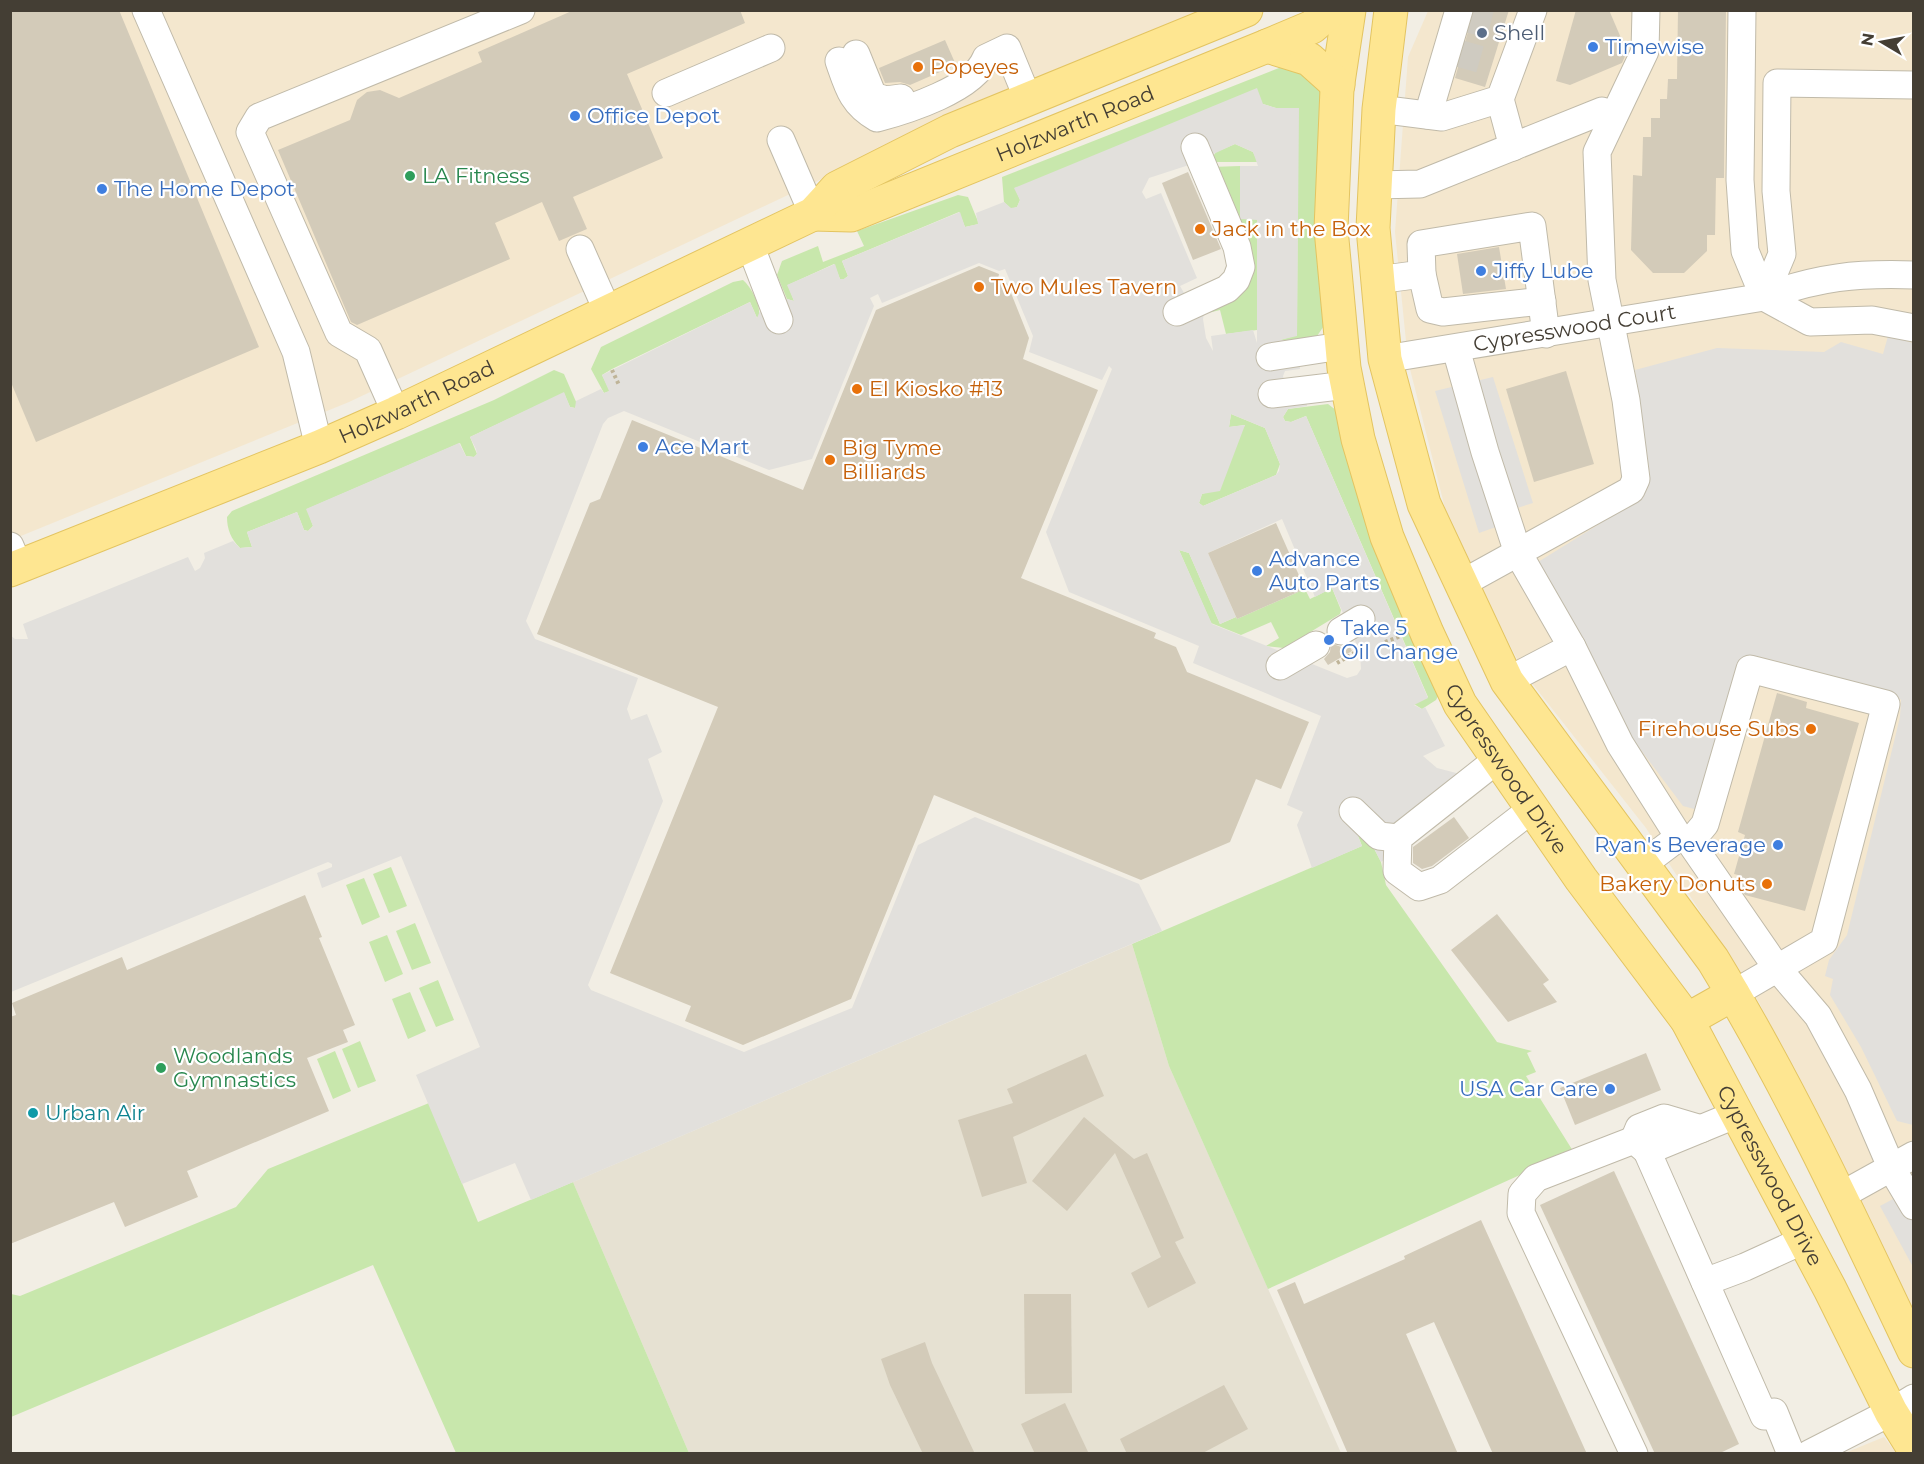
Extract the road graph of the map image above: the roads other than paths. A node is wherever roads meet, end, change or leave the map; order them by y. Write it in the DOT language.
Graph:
graph roads {
  1 [pos="146,10"];
  2 [pos="521,10"];
  3 [pos="1246,10"];
  4 [pos="1332,10"];
  5 [pos="1348,10"];
  6 [pos="1391,10"];
  7 [pos="1646,10"];
  8 [pos="1742,10"];
  9 [pos="1460,15"];
  10 [pos="1520,24"];
  11 [pos="1267,46"];
  12 [pos="771,48"];
  13 [pos="847,58"];
  14 [pos="1338,85"];
  15 [pos="1914,85"];
  16 [pos="666,93"];
  17 [pos="1028,99"];
  18 [pos="1500,99"];
  19 [pos="1379,109"];
  20 [pos="1428,115"];
  21 [pos="1614,115"];
  22 [pos="781,140"];
  23 [pos="1195,147"];
  24 [pos="1513,147"];
  25 [pos="1375,185"];
  26 [pos="813,214"];
  27 [pos="750,245"];
  28 [pos="580,249"];
  29 [pos="1422,274"];
  30 [pos="1914,274"];
  31 [pos="1377,280"];
  32 [pos="1764,297"];
  33 [pos="1542,301"];
  34 [pos="608,312"];
  35 [pos="1177,312"];
  36 [pos="779,320"];
  37 [pos="1609,322"];
  38 [pos="1914,328"];
  39 [pos="1546,334"];
  40 [pos="1341,346"];
  41 [pos="1456,350"];
  42 [pos="1270,357"];
  43 [pos="1385,359"];
  44 [pos="1347,385"];
  45 [pos="1272,394"];
  46 [pos="396,413"];
  47 [pos="319,447"];
  48 [pos="1518,553"];
  49 [pos="13,561"];
  50 [pos="1461,584"];
  51 [pos="1316,645"];
  52 [pos="1572,647"];
  53 [pos="1280,666"];
  54 [pos="1507,681"];
  55 [pos="1460,704"];
  56 [pos="1498,759"];
  57 [pos="1532,809"];
  58 [pos="1353,811"];
  59 [pos="1398,837"];
  60 [pos="1685,840"];
  61 [pos="1642,865"];
  62 [pos="1777,968"];
  63 [pos="1733,994"];
  64 [pos="1687,1020"];
  65 [pos="1737,1114"];
  66 [pos="1641,1146"];
  67 [pos="1903,1162"];
  68 [pos="1840,1196"];
  69 [pos="1914,1206"];
  70 [pos="1804,1240"];
  71 [pos="1705,1282"];
  72 [pos="1914,1351"];
  73 [pos="1902,1405"];
  74 [pos="1914,1449"];
  75 [pos="1634,1454"];
  76 [pos="1791,1454"];
  77 [pos="1809,1454"];
  1 -- 47 [label="street"];
  2 -- 46 [label="street"];
  3 -- 17 [label="main road, Holzwarth Road"];
  4 -- 11 [label="main road, Holzwarth Road"];
  5 -- 14 [label="main road, Cypresswood Drive"];
  6 -- 19 [label="main road"];
  7 -- 21 [label="street"];
  8 -- 32 [label="street"];
  9 -- 20 [label="street"];
  10 -- 18 [label="street"];
  11 -- 14 [label="main road"];
  11 -- 26 [label="main road, Holzwarth Road"];
  12 -- 16 [label="street"];
  13 -- 17 [label="street"];
  14 -- 40 [label="main road, Cypresswood Drive"];
  15 -- 32 [label="street"];
  17 -- 26 [label="main road, Holzwarth Road"];
  18 -- 20 [label="street"];
  18 -- 24 [label="street"];
  19 -- 20 [label="street"];
  19 -- 25 [label="main road"];
  21 -- 24 [label="street"];
  21 -- 37 [label="street"];
  22 -- 26 [label="street"];
  23 -- 35 [label="street"];
  24 -- 25 [label="street"];
  25 -- 31 [label="main road"];
  26 -- 27 [label="main road, Holzwarth Road"];
  27 -- 34 [label="main road, Holzwarth Road"];
  27 -- 36 [label="street"];
  28 -- 34 [label="street"];
  29 -- 31 [label="street"];
  29 -- 33 [label="street"];
  29 -- 33 [label="street"];
  30 -- 32 [label="street, Cypresswood Court"];
  31 -- 43 [label="main road"];
  32 -- 37 [label="street, Cypresswood Court"];
  32 -- 38 [label="street"];
  33 -- 39 [label="street"];
  34 -- 46 [label="main road, Holzwarth Road"];
  37 -- 39 [label="street, Cypresswood Court"];
  37 -- 48 [label="street"];
  39 -- 41 [label="street, Cypresswood Court"];
  40 -- 42 [label="street"];
  40 -- 44 [label="main road, Cypresswood Drive"];
  41 -- 43 [label="street, Cypresswood Court"];
  41 -- 48 [label="street"];
  43 -- 50 [label="main road"];
  44 -- 45 [label="street"];
  44 -- 55 [label="main road, Cypresswood Drive"];
  46 -- 47 [label="main road, Holzwarth Road"];
  47 -- 49 [label="main road, Holzwarth Road"];
  48 -- 50 [label="street"];
  48 -- 52 [label="street"];
  50 -- 54 [label="main road"];
  51 -- 53 [label="street"];
  52 -- 54 [label="street"];
  52 -- 60 [label="street"];
  54 -- 55 [label="main road"];
  54 -- 61 [label="main road"];
  55 -- 56 [label="main road, Cypresswood Drive"];
  56 -- 57 [label="main road, Cypresswood Drive"];
  56 -- 59 [label="street"];
  57 -- 59 [label="street"];
  57 -- 64 [label="main road, Cypresswood Drive"];
  58 -- 59 [label="street"];
  60 -- 61 [label="street"];
  60 -- 62 [label="street"];
  60 -- 62 [label="street"];
  61 -- 63 [label="main road"];
  62 -- 63 [label="street"];
  62 -- 67 [label="street"];
  63 -- 64 [label="main road"];
  63 -- 68 [label="main road"];
  64 -- 65 [label="main road, Cypresswood Drive"];
  65 -- 66 [label="street"];
  65 -- 70 [label="main road, Cypresswood Drive"];
  66 -- 71 [label="street"];
  66 -- 75 [label="street"];
  67 -- 68 [label="street"];
  67 -- 69 [label="street"];
  68 -- 72 [label="main road"];
  70 -- 71 [label="street"];
  70 -- 73 [label="main road, Cypresswood Drive"];
  71 -- 76 [label="street"];
  73 -- 74 [label="main road, Cypresswood Drive"];
  73 -- 77 [label="street"];
}
